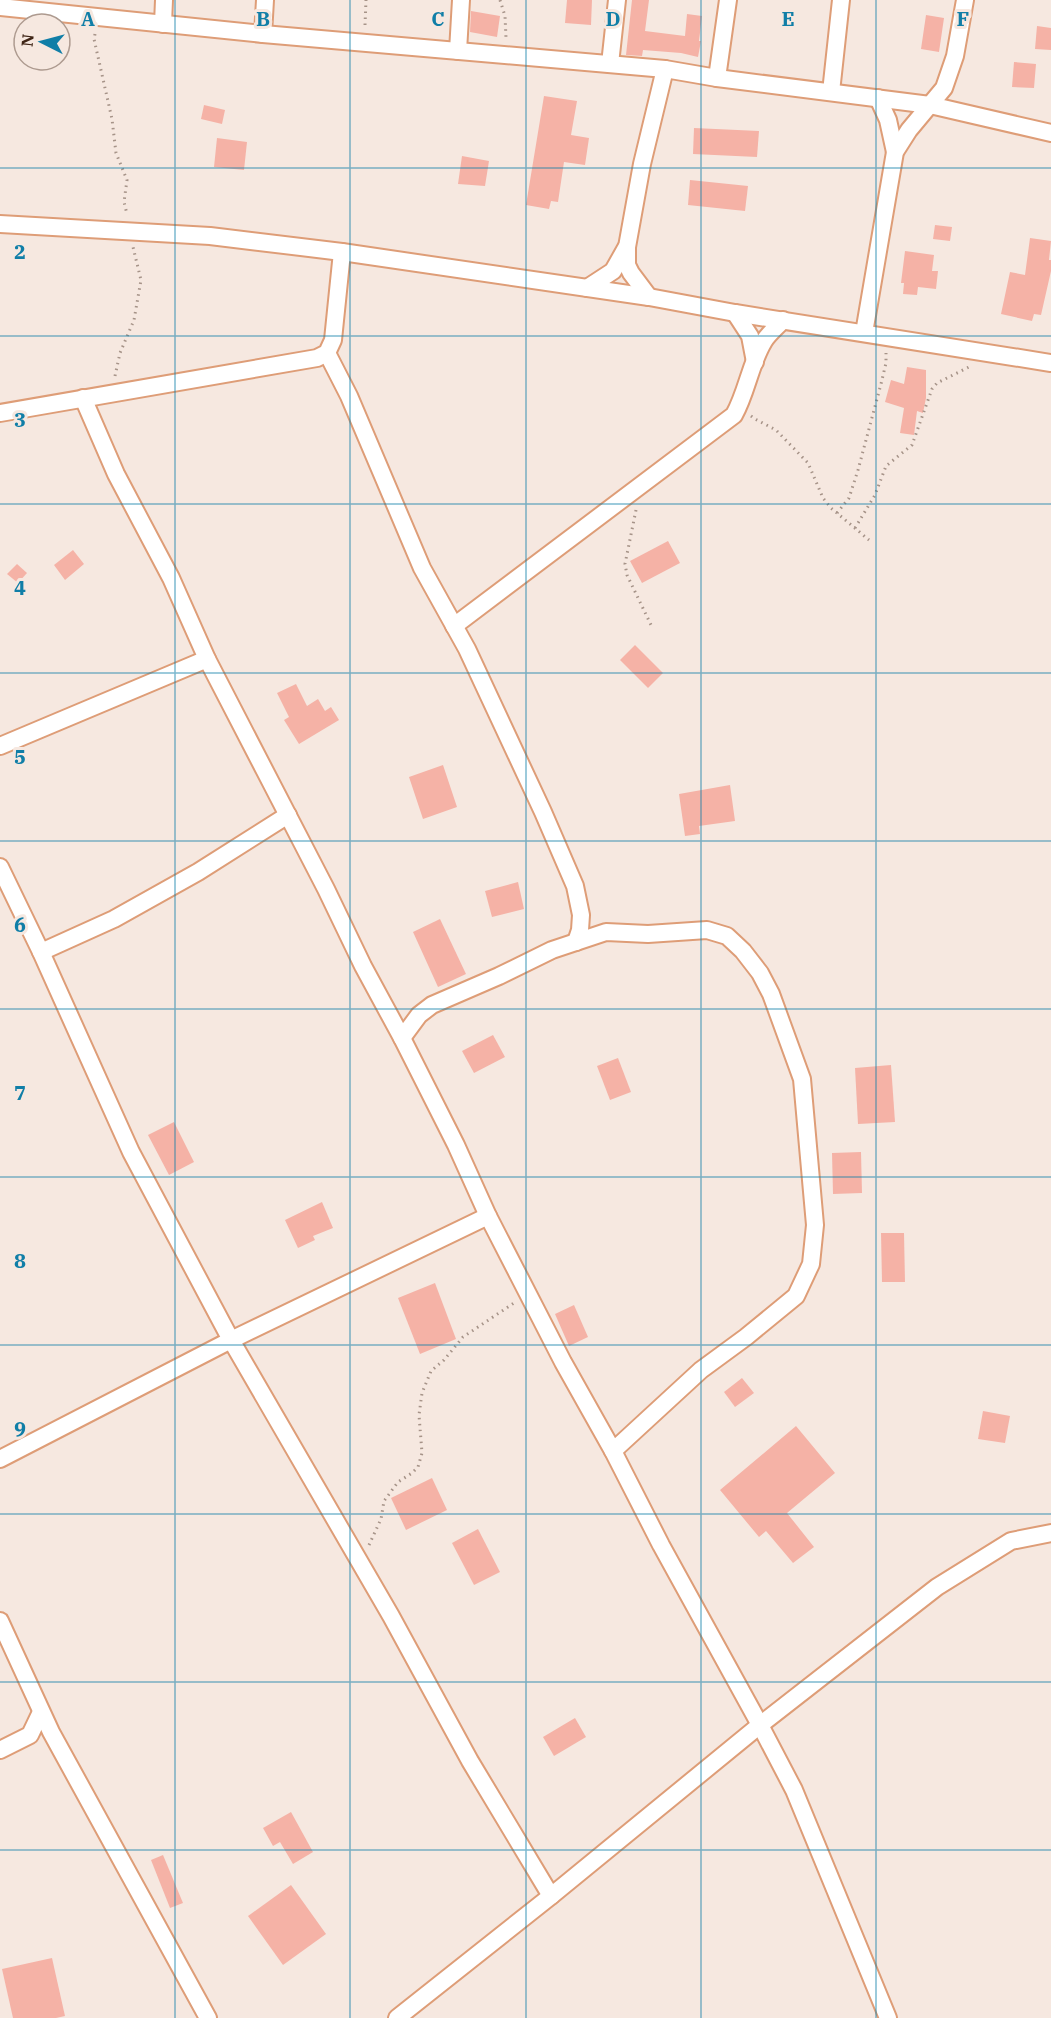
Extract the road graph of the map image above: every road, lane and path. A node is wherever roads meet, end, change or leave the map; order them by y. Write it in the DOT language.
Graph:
graph roads {
  1 [pos="164,0"];
  2 [pos="265,0"];
  3 [pos="366,0"];
  4 [pos="461,0"];
  5 [pos="500,0"];
  6 [pos="616,0"];
  7 [pos="728,0"];
  8 [pos="841,0"];
  9 [pos="965,0"];
  10 [pos="0,7"];
  11 [pos="101,16"];
  12 [pos="163,24"];
  13 [pos="263,34"];
  14 [pos="364,43"];
  15 [pos="458,51"];
  16 [pos="507,55"];
  17 [pos="610,64"];
  18 [pos="665,69"];
  19 [pos="717,78"];
  20 [pos="831,92"];
  21 [pos="878,98"];
  22 [pos="930,105"];
  23 [pos="1051,133"];
  24 [pos="895,152"];
  25 [pos="0,224"];
  26 [pos="130,231"];
  27 [pos="627,247"];
  28 [pos="342,252"];
  29 [pos="587,288"];
  30 [pos="649,297"];
  31 [pos="735,313"];
  32 [pos="783,320"];
  33 [pos="864,333"];
  34 [pos="885,336"];
  35 [pos="327,353"];
  36 [pos="991,353"];
  37 [pos="755,362"];
  38 [pos="1051,363"];
  39 [pos="114,393"];
  40 [pos="83,398"];
  41 [pos="749,412"];
  42 [pos="0,413"];
  43 [pos="643,482"];
  44 [pos="837,513"];
  45 [pos="855,528"];
  46 [pos="869,540"];
  47 [pos="454,626"];
  48 [pos="652,627"];
  49 [pos="207,659"];
  50 [pos="0,746"];
  51 [pos="288,815"];
  52 [pos="0,867"];
  53 [pos="576,942"];
  54 [pos="41,952"];
  55 [pos="402,1038"];
  56 [pos="488,1216"];
  57 [pos="528,1295"];
  58 [pos="231,1340"];
  59 [pos="613,1451"];
  60 [pos="0,1459"];
  61 [pos="1051,1533"];
  62 [pos="360,1563"];
  63 [pos="0,1621"];
  64 [pos="41,1712"];
  65 [pos="760,1725"];
  66 [pos="0,1750"];
  67 [pos="550,1896"];
  68 [pos="208,2018"];
  69 [pos="397,2018"];
  70 [pos="888,2018"];
  1 -- 12 [label="street"];
  2 -- 13 [label="street"];
  3 -- 14 [label="path"];
  4 -- 15 [label="street"];
  5 -- 16 [label="path"];
  6 -- 17 [label="street"];
  7 -- 19 [label="street"];
  8 -- 20 [label="street"];
  9 -- 22 [label="street"];
  10 -- 11 [label="street"];
  11 -- 12 [label="street"];
  11 -- 26 [label="path"];
  12 -- 13 [label="street"];
  13 -- 14 [label="street"];
  14 -- 15 [label="street"];
  15 -- 16 [label="street"];
  16 -- 17 [label="street"];
  17 -- 18 [label="street"];
  18 -- 19 [label="street"];
  18 -- 27 [label="street"];
  19 -- 20 [label="street"];
  20 -- 21 [label="street"];
  21 -- 22 [label="street"];
  21 -- 24 [label="street"];
  22 -- 23 [label="street"];
  22 -- 24 [label="street"];
  24 -- 33 [label="street"];
  25 -- 26 [label="street"];
  26 -- 28 [label="street"];
  26 -- 39 [label="path"];
  27 -- 29 [label="street"];
  27 -- 30 [label="street"];
  28 -- 29 [label="street"];
  28 -- 35 [label="street"];
  29 -- 30 [label="street"];
  30 -- 31 [label="street"];
  31 -- 32 [label="street"];
  31 -- 37 [label="street"];
  32 -- 33 [label="street"];
  32 -- 37 [label="street"];
  33 -- 34 [label="street"];
  34 -- 36 [label="street"];
  34 -- 44 [label="path"];
  35 -- 39 [label="street"];
  35 -- 47 [label="street"];
  36 -- 38 [label="street"];
  36 -- 45 [label="path"];
  37 -- 43 [label="street"];
  39 -- 40 [label="street"];
  40 -- 42 [label="street"];
  40 -- 49 [label="street"];
  41 -- 44 [label="path"];
  43 -- 47 [label="street"];
  43 -- 48 [label="path"];
  44 -- 45 [label="path"];
  45 -- 46 [label="path"];
  47 -- 53 [label="street"];
  49 -- 50 [label="street"];
  49 -- 51 [label="street"];
  51 -- 54 [label="street"];
  51 -- 55 [label="street"];
  52 -- 54 [label="street"];
  53 -- 55 [label="street"];
  53 -- 59 [label="street"];
  54 -- 58 [label="street"];
  55 -- 56 [label="street"];
  56 -- 57 [label="street"];
  56 -- 58 [label="street"];
  57 -- 59 [label="street"];
  57 -- 62 [label="path"];
  58 -- 60 [label="street"];
  58 -- 62 [label="street"];
  59 -- 65 [label="street"];
  61 -- 65 [label="street"];
  62 -- 67 [label="street"];
  63 -- 64 [label="street"];
  64 -- 66 [label="street"];
  64 -- 68 [label="street"];
  65 -- 67 [label="street"];
  65 -- 70 [label="street"];
  67 -- 69 [label="street"];
}
